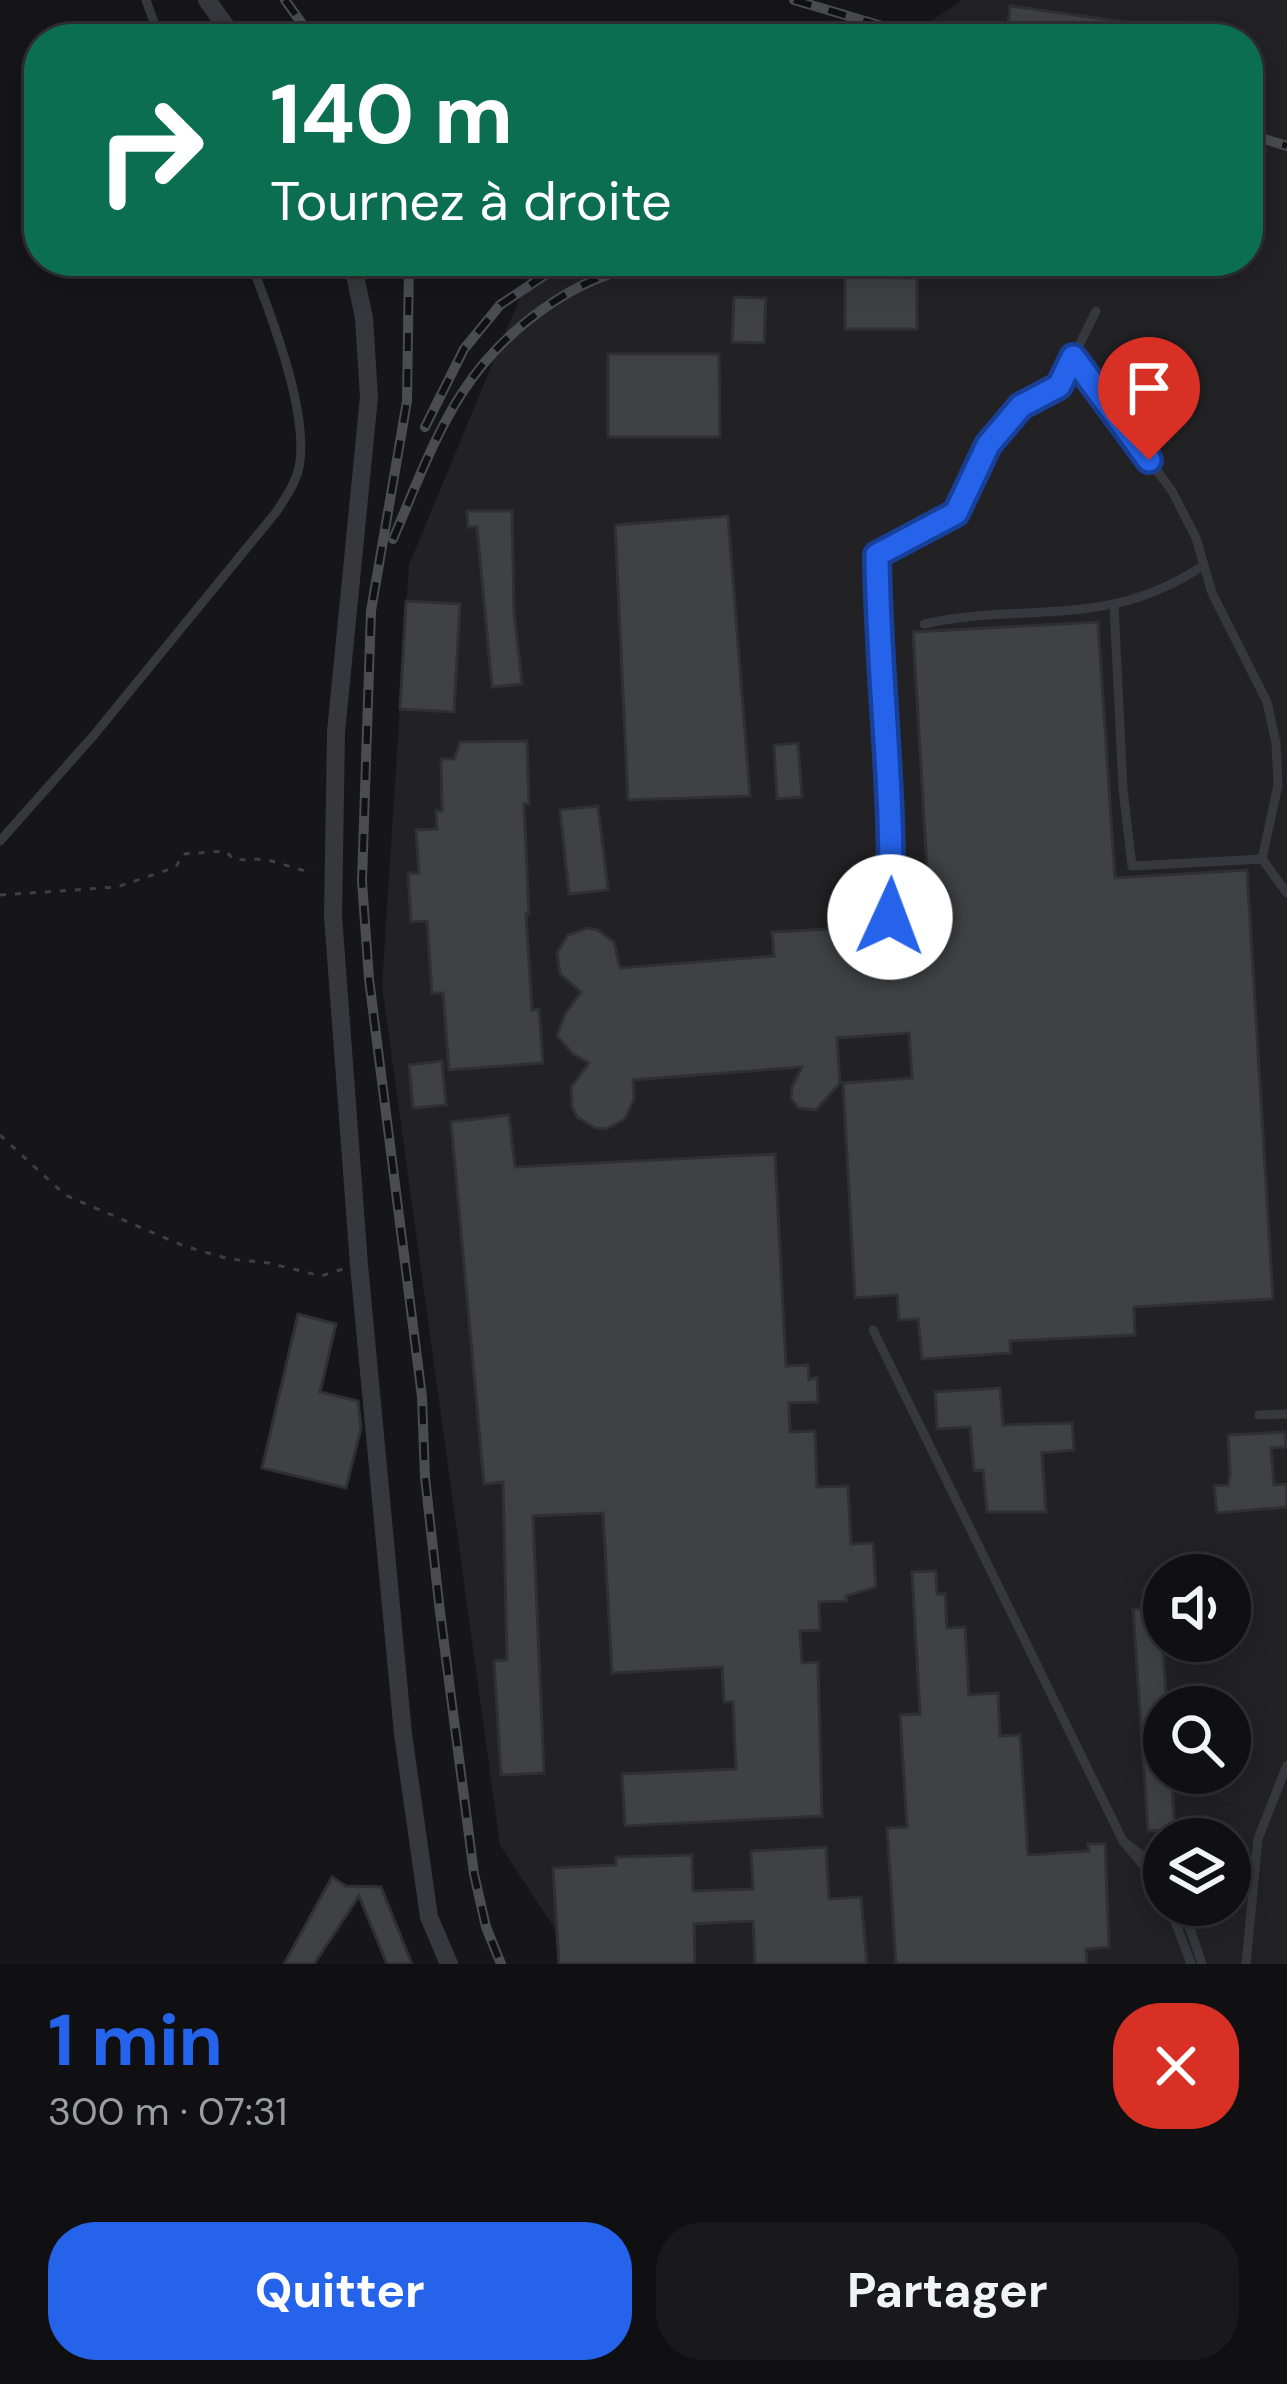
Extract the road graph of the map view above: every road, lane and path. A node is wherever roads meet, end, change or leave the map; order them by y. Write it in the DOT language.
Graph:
graph roads {
  1 [pos="255,276"];
  2 [pos="355,276"];
  3 [pos="1096,310"];
  4 [pos="1073,357"];
  5 [pos="1204,566"];
  6 [pos="1114,605"];
  7 [pos="924,624"];
  8 [pos="0,841"];
  9 [pos="1262,859"];
  10 [pos="332,868"];
  11 [pos="1287,893"];
  12 [pos="0,895"];
  13 [pos="890,917"];
  14 [pos="0,1135"];
  15 [pos="359,1264"];
  16 [pos="873,1330"];
  17 [pos="1287,1414"];
  18 [pos="1259,1415"];
  19 [pos="1287,1765"];
  20 [pos="1123,1841"];
  21 [pos="1143,1856"];
  22 [pos="1143,1865"];
  23 [pos="1177,1926"];
  24 [pos="1189,1926"];
  25 [pos="449,1964"];
  26 [pos="1191,1964"];
  27 [pos="1202,1964"];
  28 [pos="1246,1964"];
  1 -- 8 [label="lane"];
  2 -- 10 [label="street"];
  3 -- 4 [label="lane"];
  4 -- 5 [label="lane"];
  4 -- 13 [label="lane"];
  5 -- 6 [label="lane"];
  5 -- 9 [label="lane"];
  6 -- 7 [label="lane"];
  6 -- 9 [label="lane"];
  9 -- 11 [label="lane"];
  10 -- 12 [label="path"];
  10 -- 15 [label="street"];
  14 -- 15 [label="path"];
  15 -- 25 [label="street"];
  16 -- 20 [label="lane"];
  17 -- 18 [label="lane"];
  19 -- 28 [label="lane"];
  20 -- 21 [label="lane"];
  20 -- 22 [label="lane"];
  23 -- 26 [label="lane"];
  24 -- 27 [label="lane"];
}
